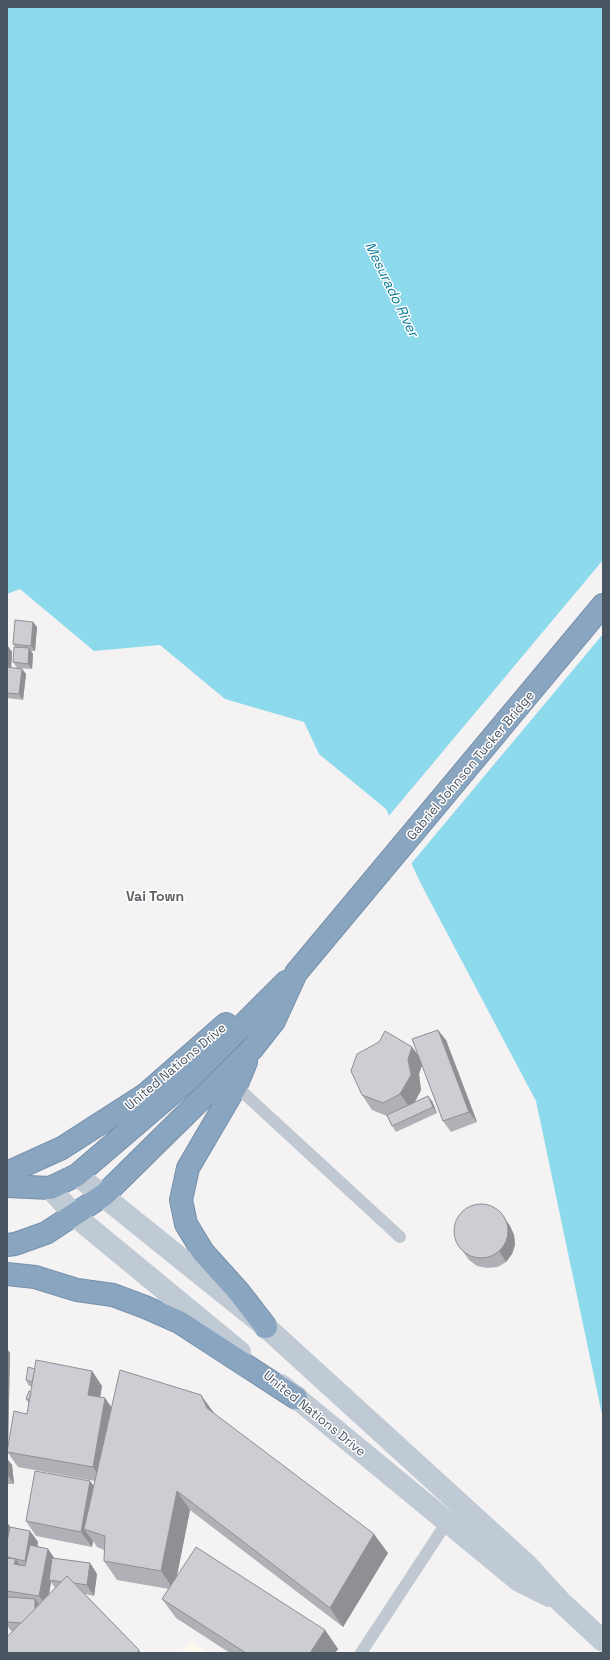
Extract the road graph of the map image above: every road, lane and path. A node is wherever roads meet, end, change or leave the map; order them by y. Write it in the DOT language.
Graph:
graph roads {
  1 [pos="603,605"];
  2 [pos="337,924"];
  3 [pos="296,973"];
  4 [pos="252,1049"];
  5 [pos="236,1086"];
  6 [pos="7,1173"];
  7 [pos="77,1175"];
  8 [pos="7,1186"];
  9 [pos="50,1188"];
  10 [pos="104,1195"];
  11 [pos="75,1216"];
  12 [pos="400,1237"];
  13 [pos="7,1245"];
  14 [pos="7,1274"];
  15 [pos="266,1327"];
  16 [pos="296,1398"];
  17 [pos="447,1522"];
  18 [pos="561,1602"];
  19 [pos="600,1639"];
  20 [pos="360,1653"];
  1 -- 2 [label="highway, Gabriel Johnson Tucker Bridge"];
  2 -- 3 [label="highway, United Nations Drive"];
  3 -- 4 [label="highway, United Nations Drive"];
  3 -- 6 [label="highway, United Nations Drive"];
  3 -- 7 [label="highway"];
  4 -- 5 [label="highway"];
  4 -- 10 [label="highway, United Nations Drive"];
  5 -- 12 [label="lane"];
  5 -- 15 [label="highway"];
  7 -- 9 [label="highway"];
  7 -- 10 [label="main road, United Nations Drive"];
  8 -- 9 [label="highway"];
  9 -- 11 [label="main road, United Nations Drive"];
  10 -- 11 [label="highway, United Nations Drive"];
  10 -- 15 [label="main road, United Nations Drive"];
  11 -- 13 [label="highway, United Nations Drive"];
  11 -- 16 [label="main road, United Nations Drive"];
  14 -- 16 [label="highway"];
  15 -- 18 [label="main road, United Nations Drive"];
  16 -- 17 [label="main road, United Nations Drive"];
  17 -- 18 [label="main road, United Nations Drive"];
  17 -- 20 [label="lane"];
  18 -- 19 [label="main road, United Nations Drive"];
}
